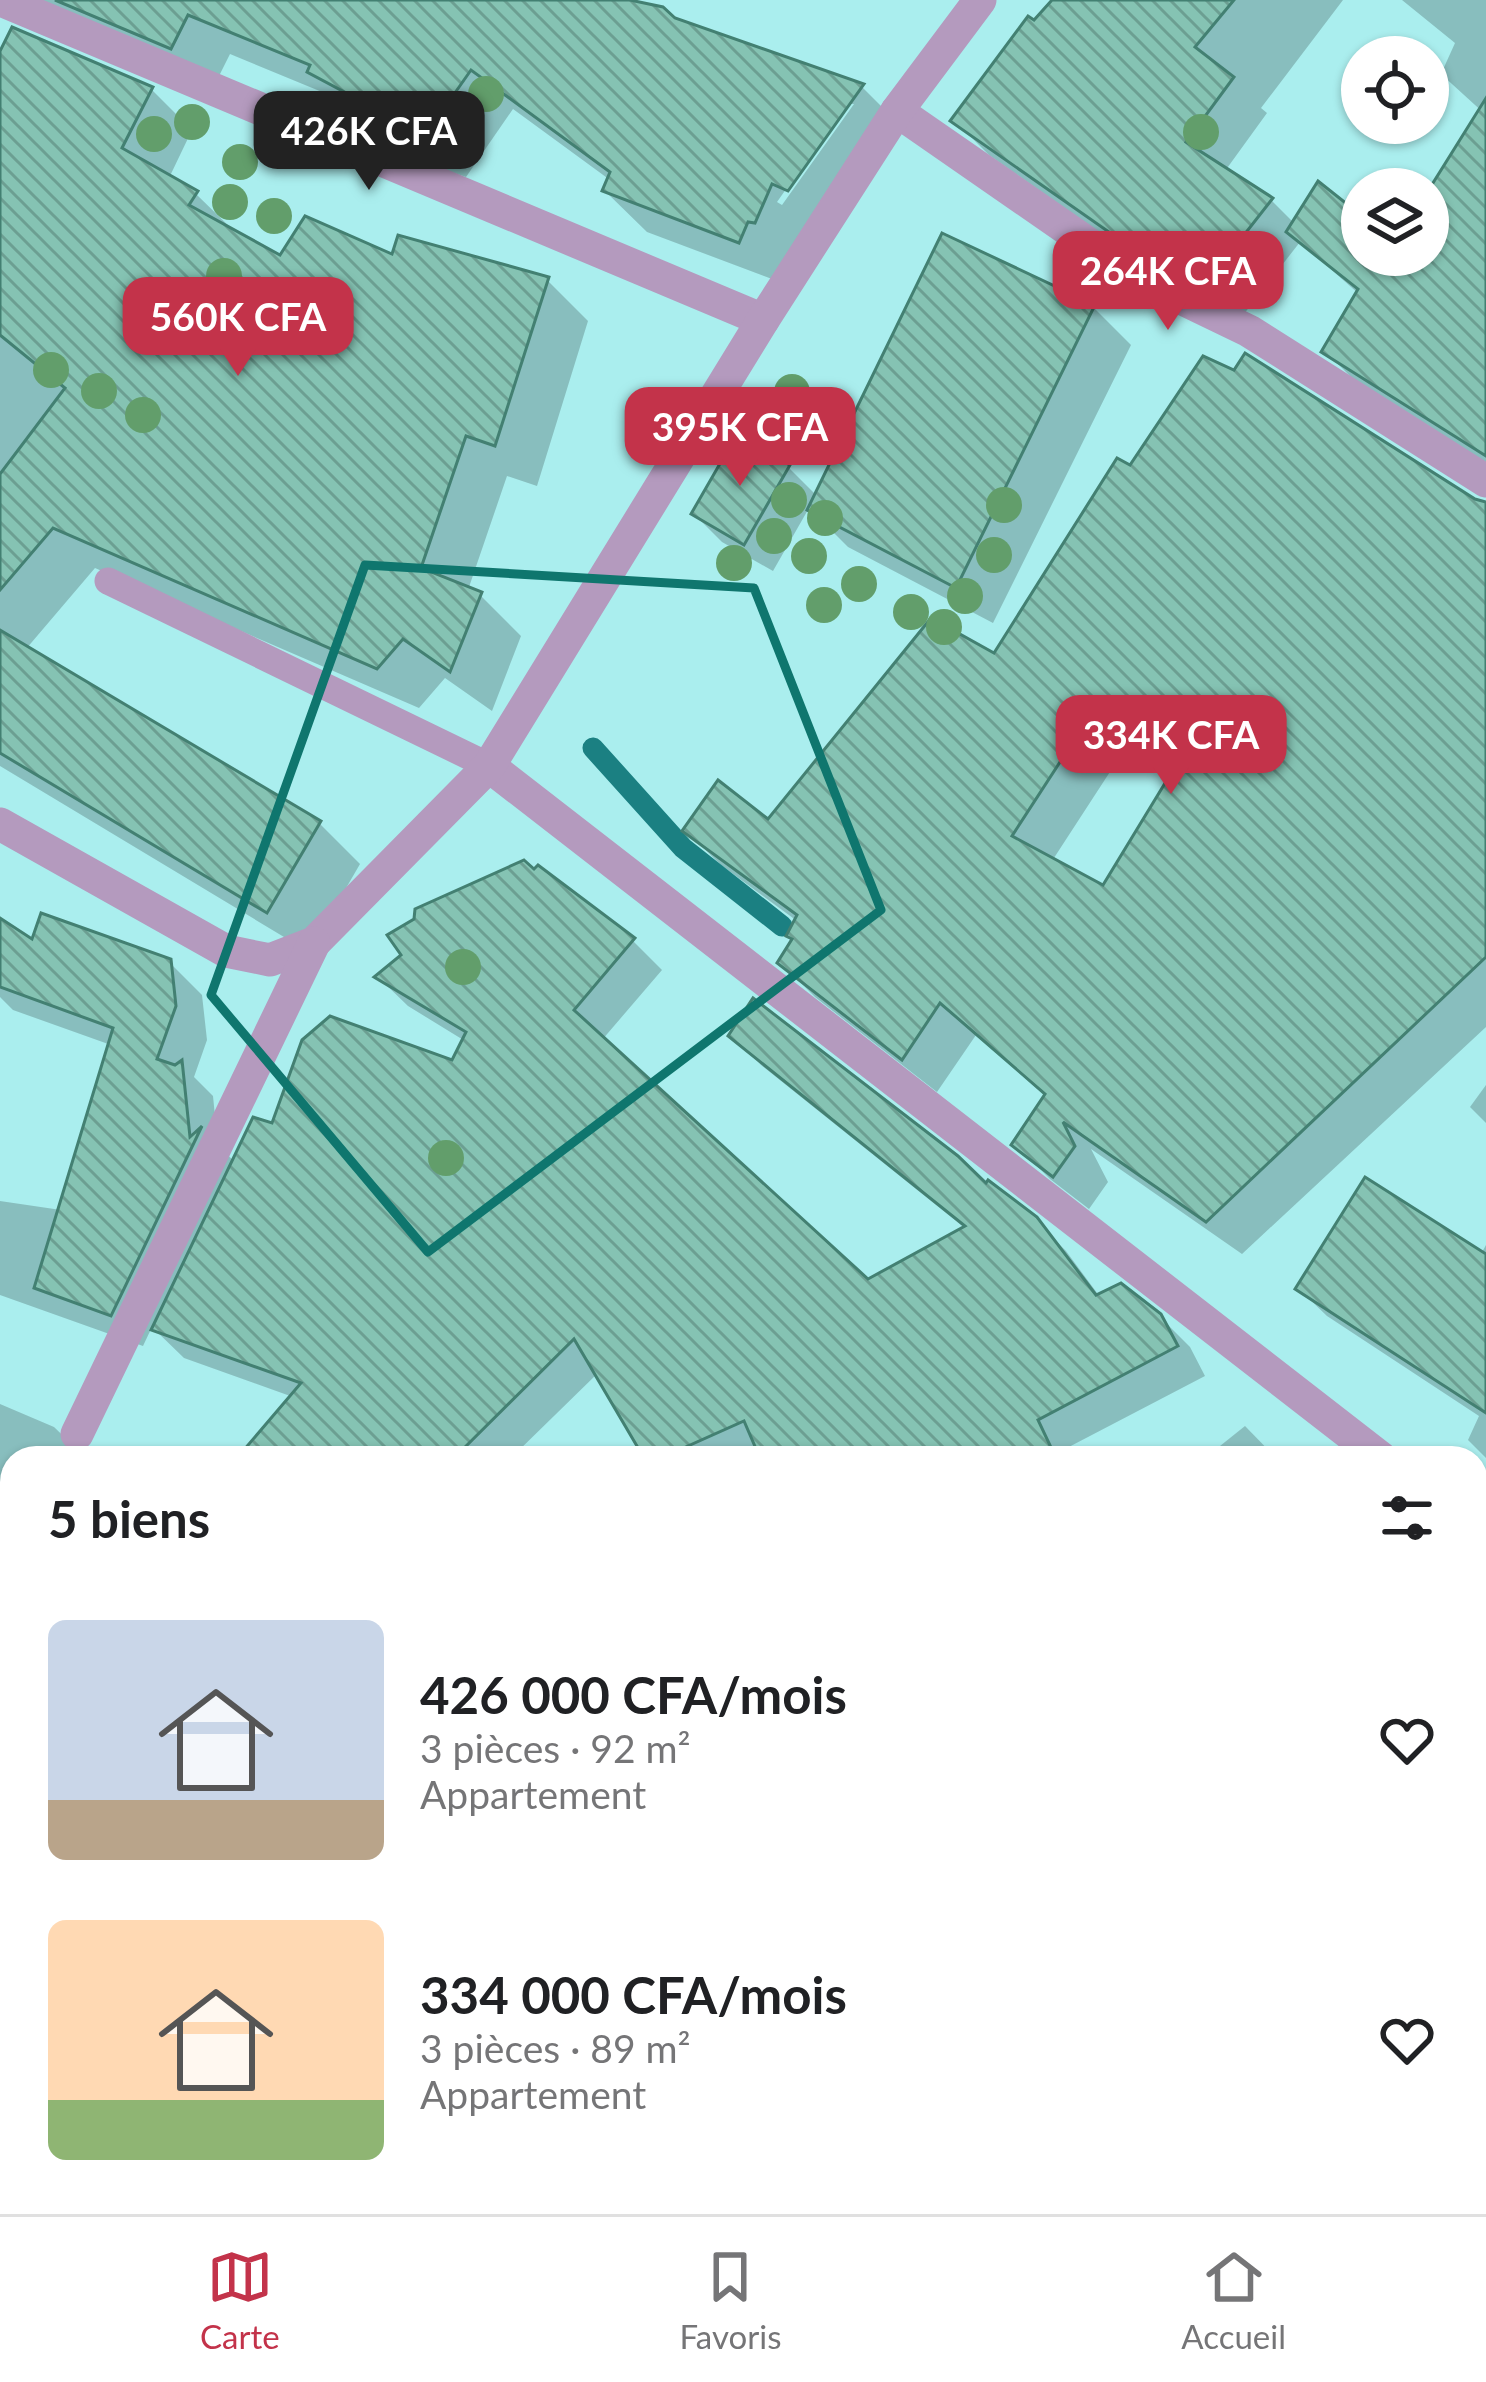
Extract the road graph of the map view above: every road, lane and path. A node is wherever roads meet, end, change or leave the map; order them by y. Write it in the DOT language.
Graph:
graph roads {
  1 [pos="1,0"];
  2 [pos="980,0"];
  3 [pos="897,110"];
  4 [pos="763,320"];
  5 [pos="1486,482"];
  6 [pos="108,581"];
  7 [pos="489,766"];
  8 [pos="0,824"];
  9 [pos="314,943"];
  10 [pos="76,1434"];
  11 [pos="1366,1446"];
  1 -- 4 [label="street"];
  2 -- 3 [label="street"];
  3 -- 4 [label="street"];
  3 -- 5 [label="street"];
  4 -- 7 [label="street"];
  6 -- 7 [label="lane"];
  7 -- 9 [label="street"];
  7 -- 11 [label="street"];
  8 -- 9 [label="street"];
  9 -- 10 [label="street"];
}
